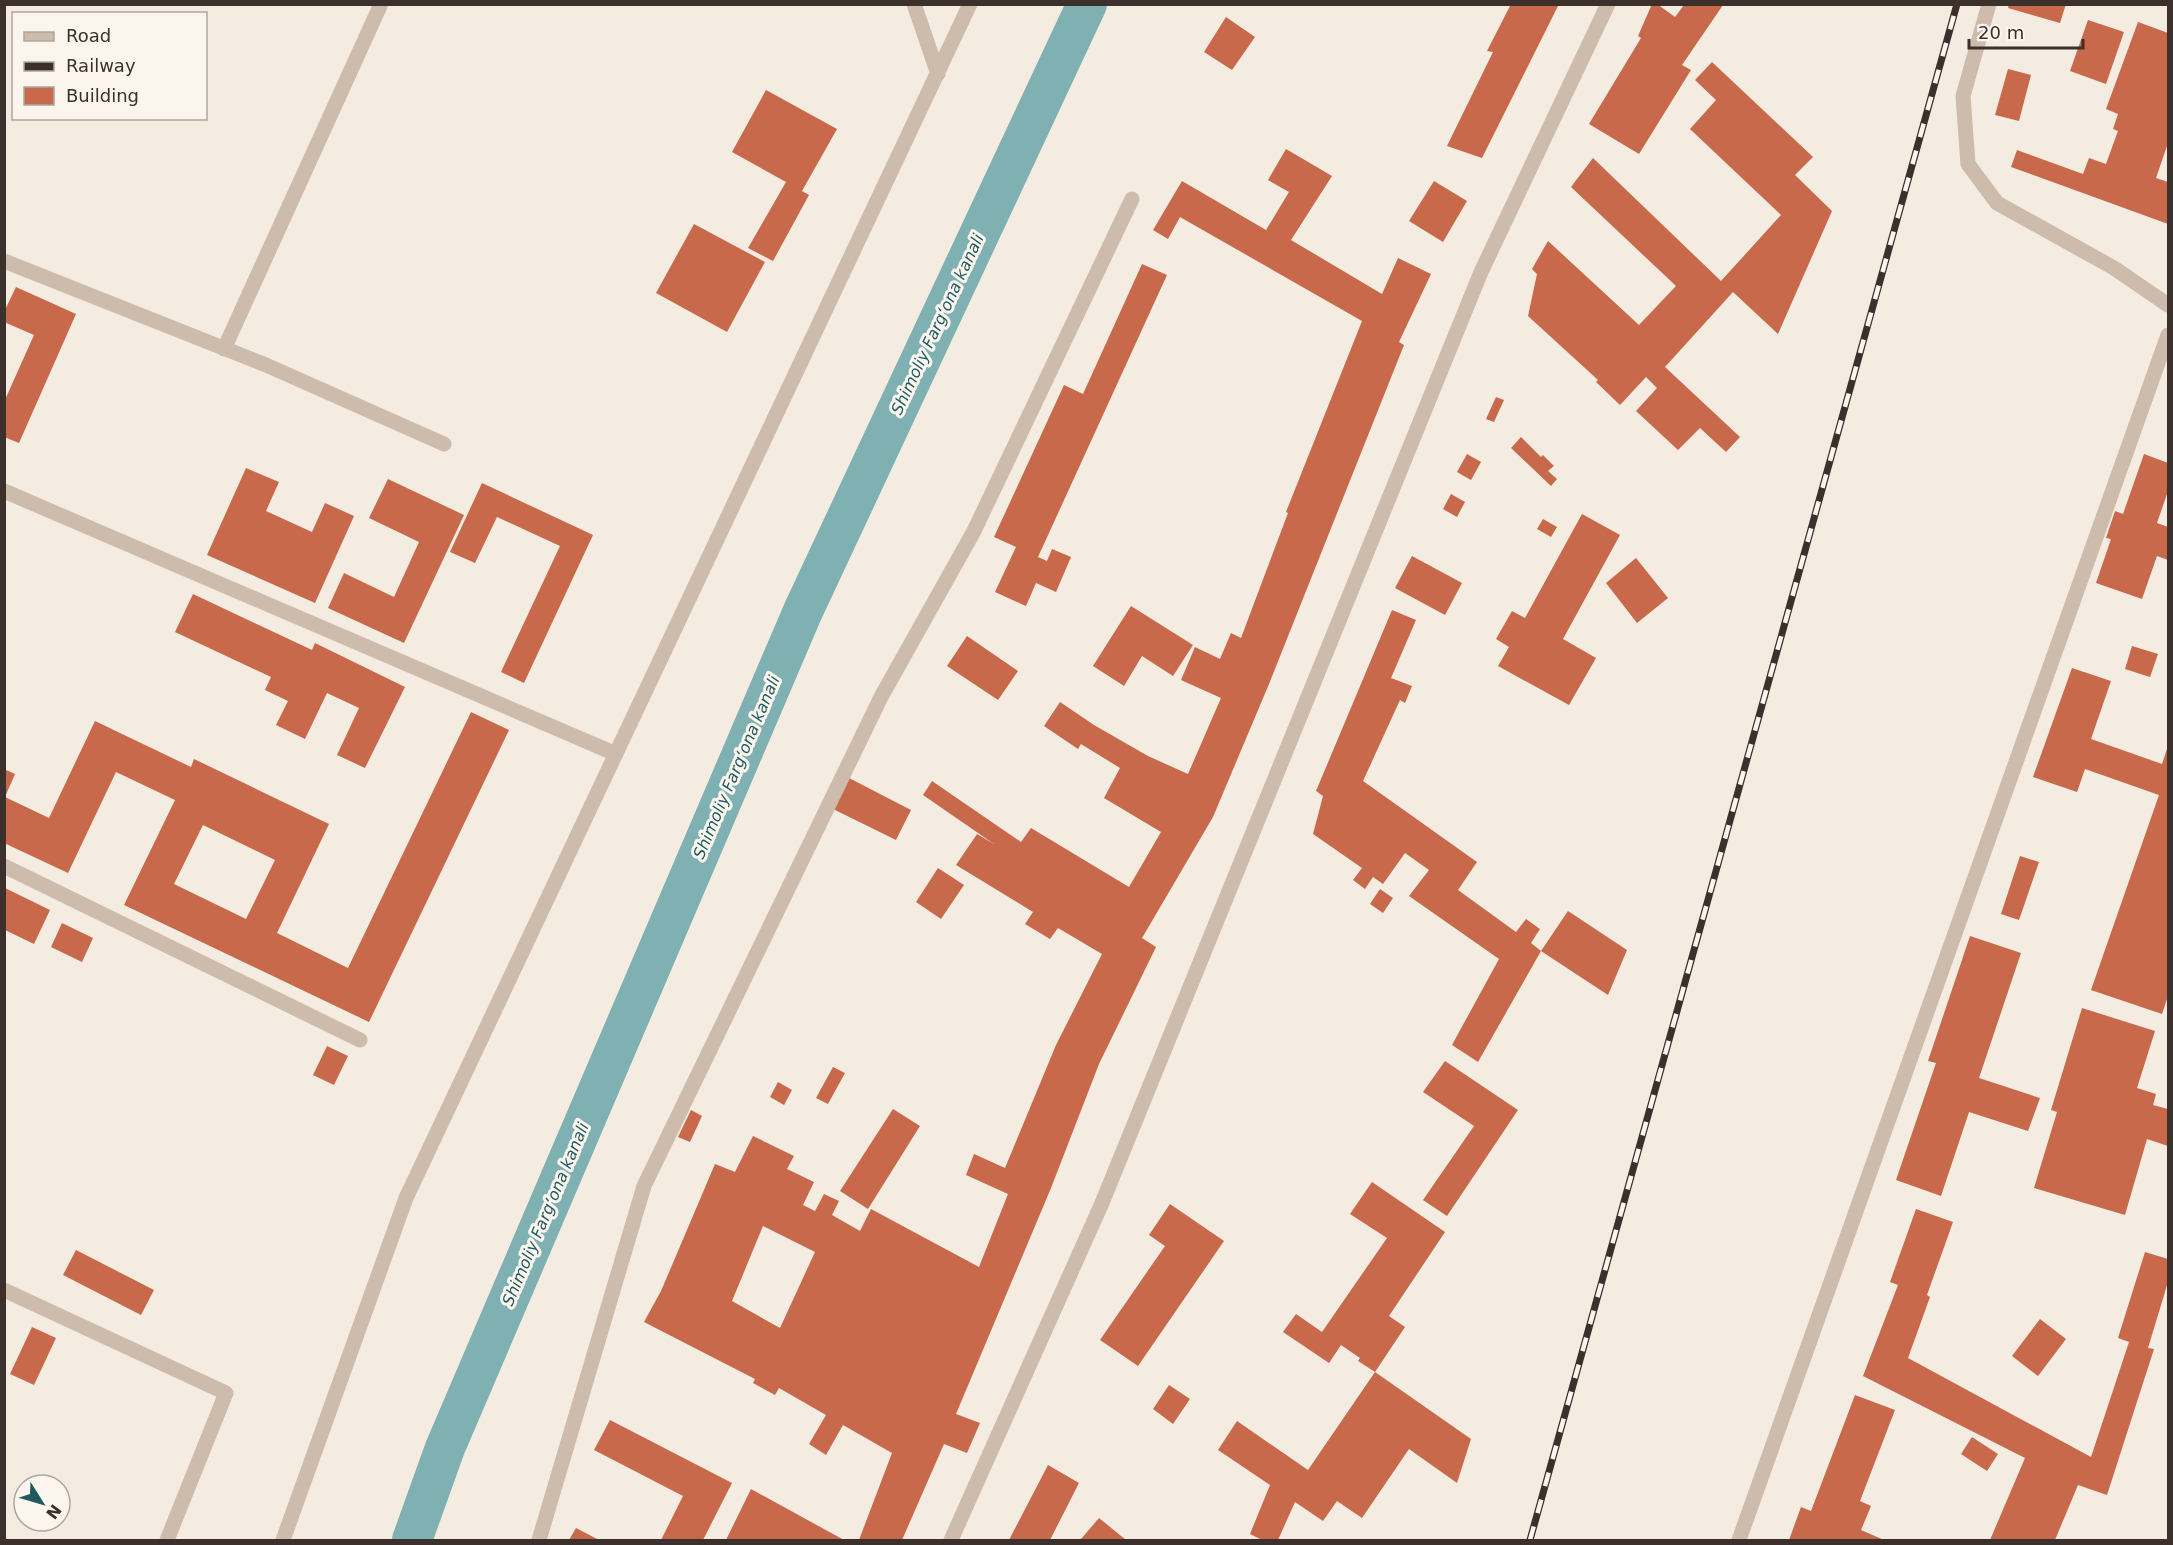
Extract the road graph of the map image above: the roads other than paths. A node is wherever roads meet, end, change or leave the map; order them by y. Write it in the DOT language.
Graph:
graph roads {
  1 [pos="381,4"];
  2 [pos="914,4"];
  3 [pos="970,4"];
  4 [pos="1608,4"];
  5 [pos="1989,4"];
  6 [pos="938,74"];
  7 [pos="1132,199"];
  8 [pos="4,261"];
  9 [pos="2169,305"];
  10 [pos="2169,335"];
  11 [pos="224,349"];
  12 [pos="444,444"];
  13 [pos="4,490"];
  14 [pos="616,754"];
  15 [pos="4,866"];
  16 [pos="360,1040"];
  17 [pos="4,1290"];
  18 [pos="167,1540"];
  19 [pos="283,1540"];
  20 [pos="539,1540"];
  21 [pos="951,1540"];
  22 [pos="1739,1540"];
  1 -- 11 [label="street"];
  2 -- 6 [label="street"];
  3 -- 6 [label="street"];
  4 -- 21 [label="street"];
  5 -- 9 [label="street"];
  6 -- 14 [label="street"];
  7 -- 20 [label="street"];
  8 -- 11 [label="street"];
  10 -- 22 [label="street"];
  11 -- 12 [label="street"];
  13 -- 14 [label="street"];
  14 -- 19 [label="street"];
  15 -- 16 [label="street"];
  17 -- 18 [label="street"];
}
